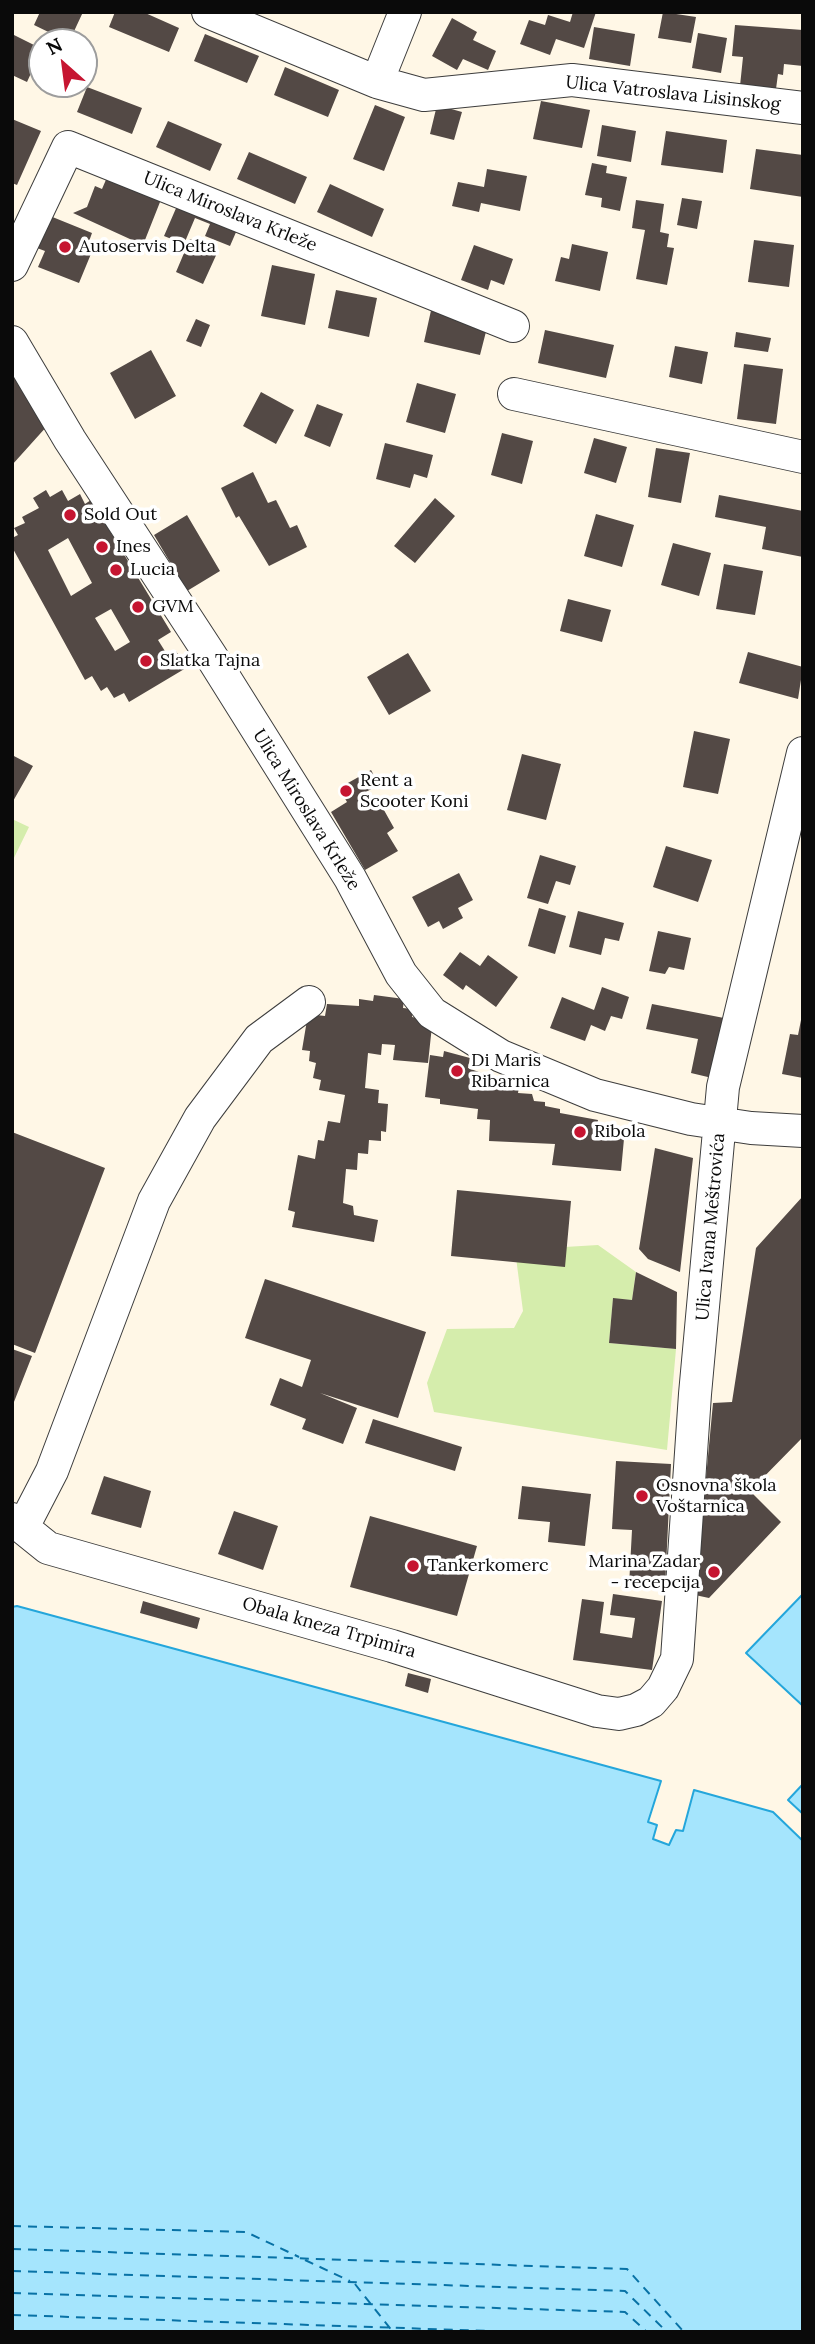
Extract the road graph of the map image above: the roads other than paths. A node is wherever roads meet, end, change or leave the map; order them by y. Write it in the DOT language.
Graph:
graph roads {
  1 [pos="208,12"];
  2 [pos="405,12"];
  3 [pos="377,82"];
  4 [pos="803,108"];
  5 [pos="12,265"];
  6 [pos="513,326"];
  7 [pos="12,342"];
  8 [pos="514,394"];
  9 [pos="803,457"];
  10 [pos="803,753"];
  11 [pos="309,1002"];
  12 [pos="721,1124"];
  13 [pos="803,1131"];
  14 [pos="18,1523"];
  15 [pos="651,1702"];
  1 -- 3 [label="street, Ulica Vatroslava Lisinskog"];
  2 -- 3 [label="street"];
  3 -- 4 [label="street, Ulica Vatroslava Lisinskog"];
  5 -- 6 [label="street, Ulica Miroslava Krleže"];
  7 -- 12 [label="street, Ulica Miroslava Krleže"];
  8 -- 9 [label="street"];
  10 -- 12 [label="street, Ulica Ivana Meštrovića"];
  11 -- 14 [label="street"];
  12 -- 13 [label="street, Ulica Miroslava Krleže"];
  12 -- 15 [label="street, Ulica Ivana Meštrovića"];
  14 -- 15 [label="street, Obala kneza Trpimira"];
}
